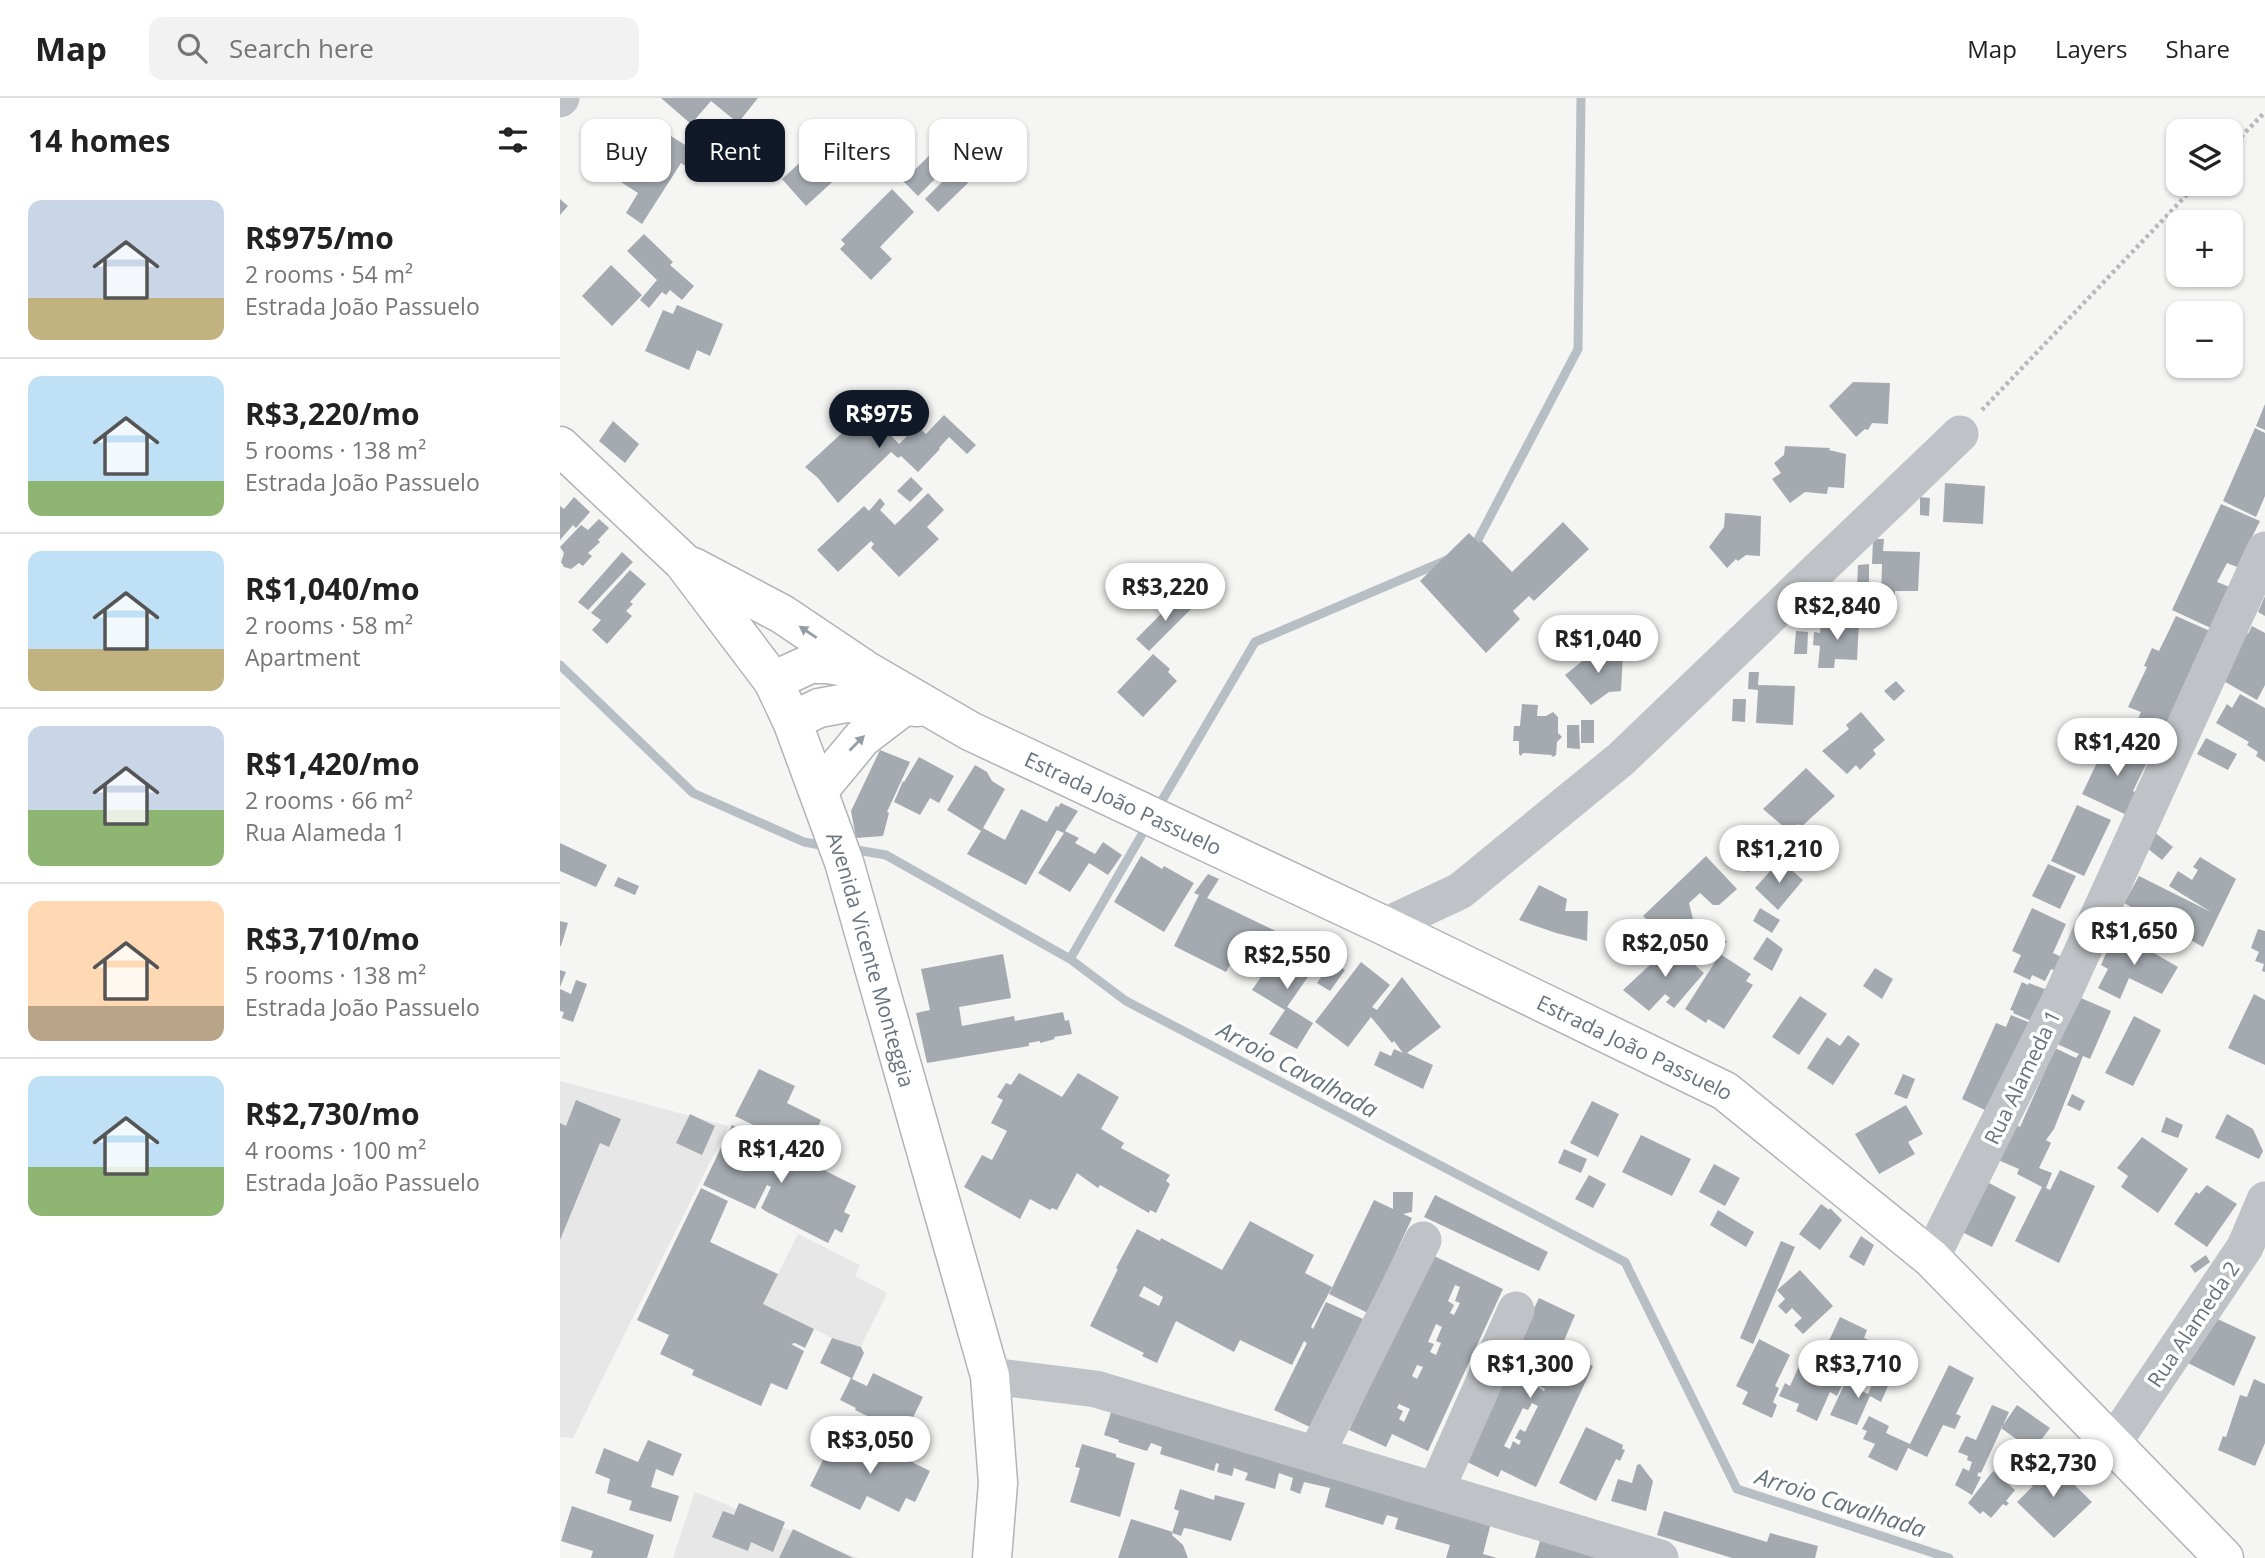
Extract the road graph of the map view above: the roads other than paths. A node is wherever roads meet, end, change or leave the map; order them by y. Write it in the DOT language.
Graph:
graph roads {
  1 [pos="1960,434"];
  2 [pos="560,446"];
  3 [pos="2265,550"];
  4 [pos="683,562"];
  5 [pos="865,670"];
  6 [pos="773,681"];
  7 [pos="915,707"];
  8 [pos="792,720"];
  9 [pos="819,790"];
  10 [pos="1385,926"];
  11 [pos="2265,1200"];
  12 [pos="1423,1240"];
  13 [pos="1931,1258"];
  14 [pos="1516,1310"];
  15 [pos="990,1376"];
  16 [pos="2113,1443"];
  17 [pos="1316,1454"];
  18 [pos="1436,1490"];
  19 [pos="992,1558"];
  20 [pos="1660,1558"];
  21 [pos="2224,1558"];
  1 -- 10 [label="street"];
  2 -- 4 [label="street, Avenida Vicente Monteggia"];
  3 -- 13 [label="street, Rua Alameda 1"];
  5 -- 4 [label="street, one-way"];
  4 -- 6 [label="street, Avenida Vicente Monteggia"];
  5 -- 6 [label="street, Estrada João Passuelo"];
  5 -- 7 [label="street, Estrada João Passuelo"];
  6 -- 8 [label="street, Avenida Vicente Monteggia"];
  7 -- 8 [label="street, Estrada João Passuelo"];
  9 -- 7 [label="street, one-way"];
  7 -- 10 [label="street, Estrada João Passuelo"];
  8 -- 9 [label="street, Avenida Vicente Monteggia"];
  9 -- 15 [label="street, Avenida Vicente Monteggia"];
  10 -- 13 [label="street, Estrada João Passuelo"];
  11 -- 16 [label="street, Rua Alameda 2"];
  12 -- 17 [label="street"];
  13 -- 16 [label="street, Estrada João Passuelo"];
  14 -- 18 [label="street"];
  15 -- 17 [label="street"];
  15 -- 19 [label="street, Avenida Vicente Monteggia"];
  16 -- 21 [label="street, Estrada João Passuelo"];
  17 -- 18 [label="street"];
  18 -- 20 [label="street"];
}
